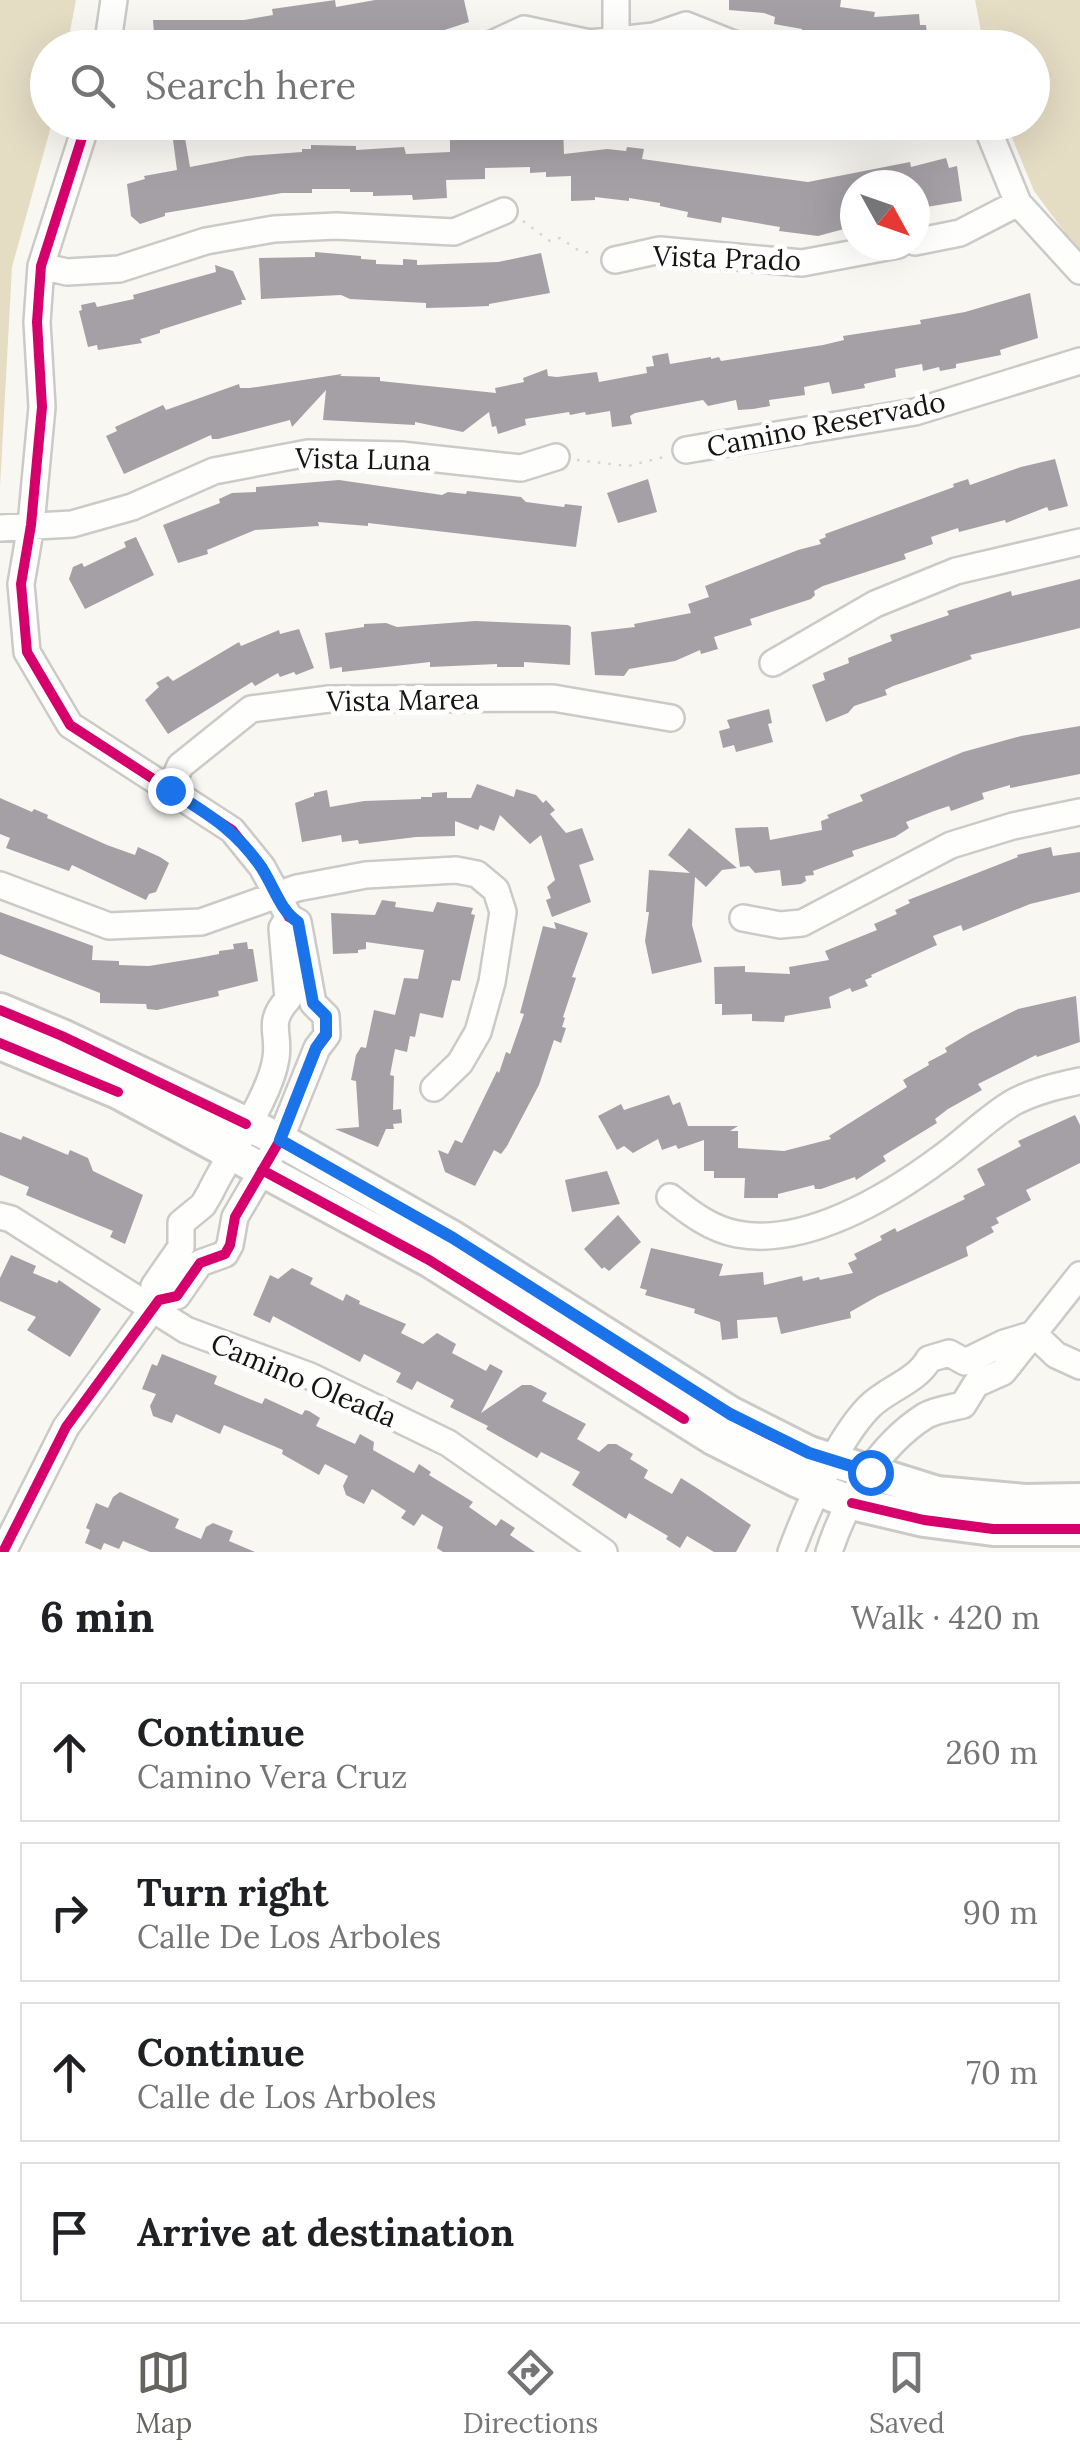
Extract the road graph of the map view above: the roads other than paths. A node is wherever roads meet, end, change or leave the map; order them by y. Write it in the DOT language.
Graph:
graph roads {
  1 [pos="114,0"];
  2 [pos="616,0"];
  3 [pos="110,30"];
  4 [pos="616,30"];
  5 [pos="671,30"];
  6 [pos="699,30"];
  7 [pos="81,140"];
  8 [pos="993,140"];
  9 [pos="1018,204"];
  10 [pos="504,211"];
  11 [pos="930,239"];
  12 [pos="840,256"];
  13 [pos="615,260"];
  14 [pos="42,266"];
  15 [pos="1080,271"];
  16 [pos="1080,361"];
  17 [pos="686,450"];
  18 [pos="556,457"];
  19 [pos="31,525"];
  20 [pos="0,528"];
  21 [pos="1080,542"];
  22 [pos="773,663"];
  23 [pos="671,718"];
  24 [pos="170,790"];
  25 [pos="1080,812"];
  26 [pos="0,885"];
  27 [pos="283,905"];
  28 [pos="743,918"];
  29 [pos="300,1001"];
  30 [pos="0,1010"];
  31 [pos="0,1043"];
  32 [pos="1080,1081"];
  33 [pos="434,1088"];
  34 [pos="239,1139"];
  35 [pos="280,1140"];
  36 [pos="262,1170"];
  37 [pos="670,1197"];
  38 [pos="0,1216"];
  39 [pos="190,1255"];
  40 [pos="1080,1276"];
  41 [pos="157,1304"];
  42 [pos="1034,1334"];
  43 [pos="1080,1366"];
  44 [pos="970,1373"];
  45 [pos="870,1472"];
  46 [pos="826,1475"];
  47 [pos="1080,1500"];
  48 [pos="852,1502"];
  49 [pos="1080,1529"];
  50 [pos="7,1549"];
  51 [pos="604,1552"];
  52 [pos="791,1552"];
  53 [pos="829,1552"];
  1 -- 3 [label="street"];
  2 -- 4 [label="street"];
  5 -- 6 [label="street"];
  7 -- 14 [label="street"];
  8 -- 9 [label="street"];
  9 -- 11 [label="street"];
  9 -- 15 [label="street"];
  10 -- 14 [label="street"];
  12 -- 13 [label="street, Vista Prado"];
  14 -- 19 [label="street"];
  16 -- 17 [label="street, Camino Reservado"];
  18 -- 19 [label="street, Vista Luna"];
  19 -- 20 [label="street, Vista Luna"];
  19 -- 24 [label="street"];
  21 -- 22 [label="street"];
  23 -- 24 [label="street, Vista Marea"];
  24 -- 27 [label="street"];
  25 -- 28 [label="street"];
  26 -- 27 [label="street"];
  27 -- 29 [label="street"];
  27 -- 33 [label="street"];
  29 -- 34 [label="street"];
  29 -- 35 [label="street"];
  30 -- 34 [label="main road"];
  31 -- 34 [label="main road"];
  32 -- 37 [label="street"];
  34 -- 35 [label="main road"];
  34 -- 36 [label="main road"];
  34 -- 39 [label="street"];
  35 -- 36 [label="street"];
  35 -- 46 [label="main road"];
  36 -- 39 [label="street"];
  36 -- 46 [label="main road"];
  38 -- 41 [label="street, Camino Oleada"];
  39 -- 41 [label="street"];
  40 -- 42 [label="street"];
  41 -- 50 [label="street"];
  41 -- 51 [label="street, Camino Oleada"];
  42 -- 43 [label="street"];
  42 -- 44 [label="street"];
  44 -- 45 [label="street"];
  44 -- 46 [label="street"];
  45 -- 46 [label="main road"];
  45 -- 47 [label="main road"];
  45 -- 48 [label="street"];
  46 -- 48 [label="main road"];
  46 -- 52 [label="street"];
  48 -- 49 [label="main road"];
  48 -- 53 [label="street"];
}
